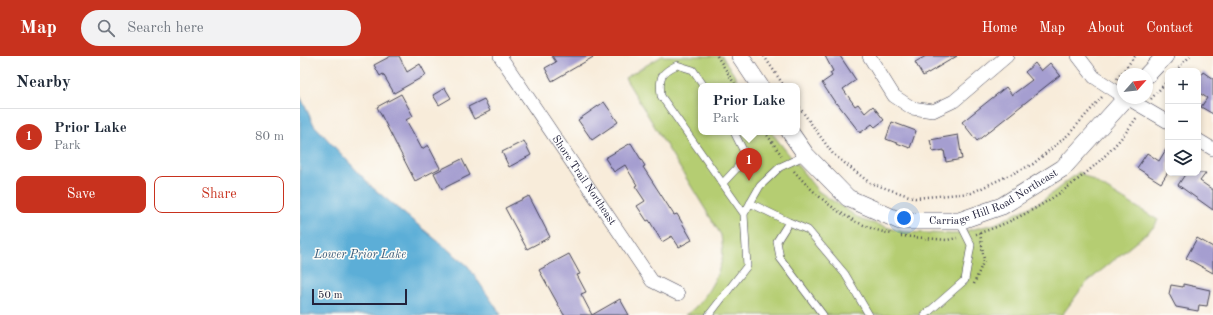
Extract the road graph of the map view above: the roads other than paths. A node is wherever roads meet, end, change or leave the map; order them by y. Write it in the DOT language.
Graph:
graph roads {
  1 [pos="501,56"];
  2 [pos="740,56"];
  3 [pos="869,56"];
  4 [pos="1007,56"];
  5 [pos="1078,56"];
  6 [pos="1165,56"];
  7 [pos="1153,69"];
  8 [pos="702,83"];
  9 [pos="758,83"];
  10 [pos="1117,92"];
  11 [pos="1122,104"];
  12 [pos="1137,104"];
  13 [pos="1165,120"];
  14 [pos="736,135"];
  15 [pos="792,135"];
  16 [pos="1201,142"];
  17 [pos="1213,149"];
  18 [pos="806,155"];
  19 [pos="723,183"];
  20 [pos="750,203"];
  21 [pos="744,214"];
  22 [pos="959,221"];
  23 [pos="789,222"];
  24 [pos="678,294"];
  25 [pos="709,315"];
  26 [pos="823,315"];
  27 [pos="870,315"];
  28 [pos="925,315"];
  1 -- 24 [label="street, Shore Trail Northeast"];
  2 -- 9 [label="street"];
  3 -- 4 [label="street"];
  5 -- 10 [label="street"];
  6 -- 7 [label="street"];
  8 -- 19 [label="lane"];
  11 -- 22 [label="street, Carriage Hill Road Northeast"];
  12 -- 13 [label="street"];
  14 -- 19 [label="lane"];
  15 -- 18 [label="street, Carriage Hill Road Northeast"];
  16 -- 17 [label="street"];
  18 -- 20 [label="lane"];
  18 -- 22 [label="street, Carriage Hill Road Northeast"];
  19 -- 21 [label="lane"];
  20 -- 21 [label="lane"];
  20 -- 23 [label="lane"];
  21 -- 25 [label="lane"];
  22 -- 28 [label="lane"];
  23 -- 26 [label="lane"];
  23 -- 27 [label="lane"];
}
